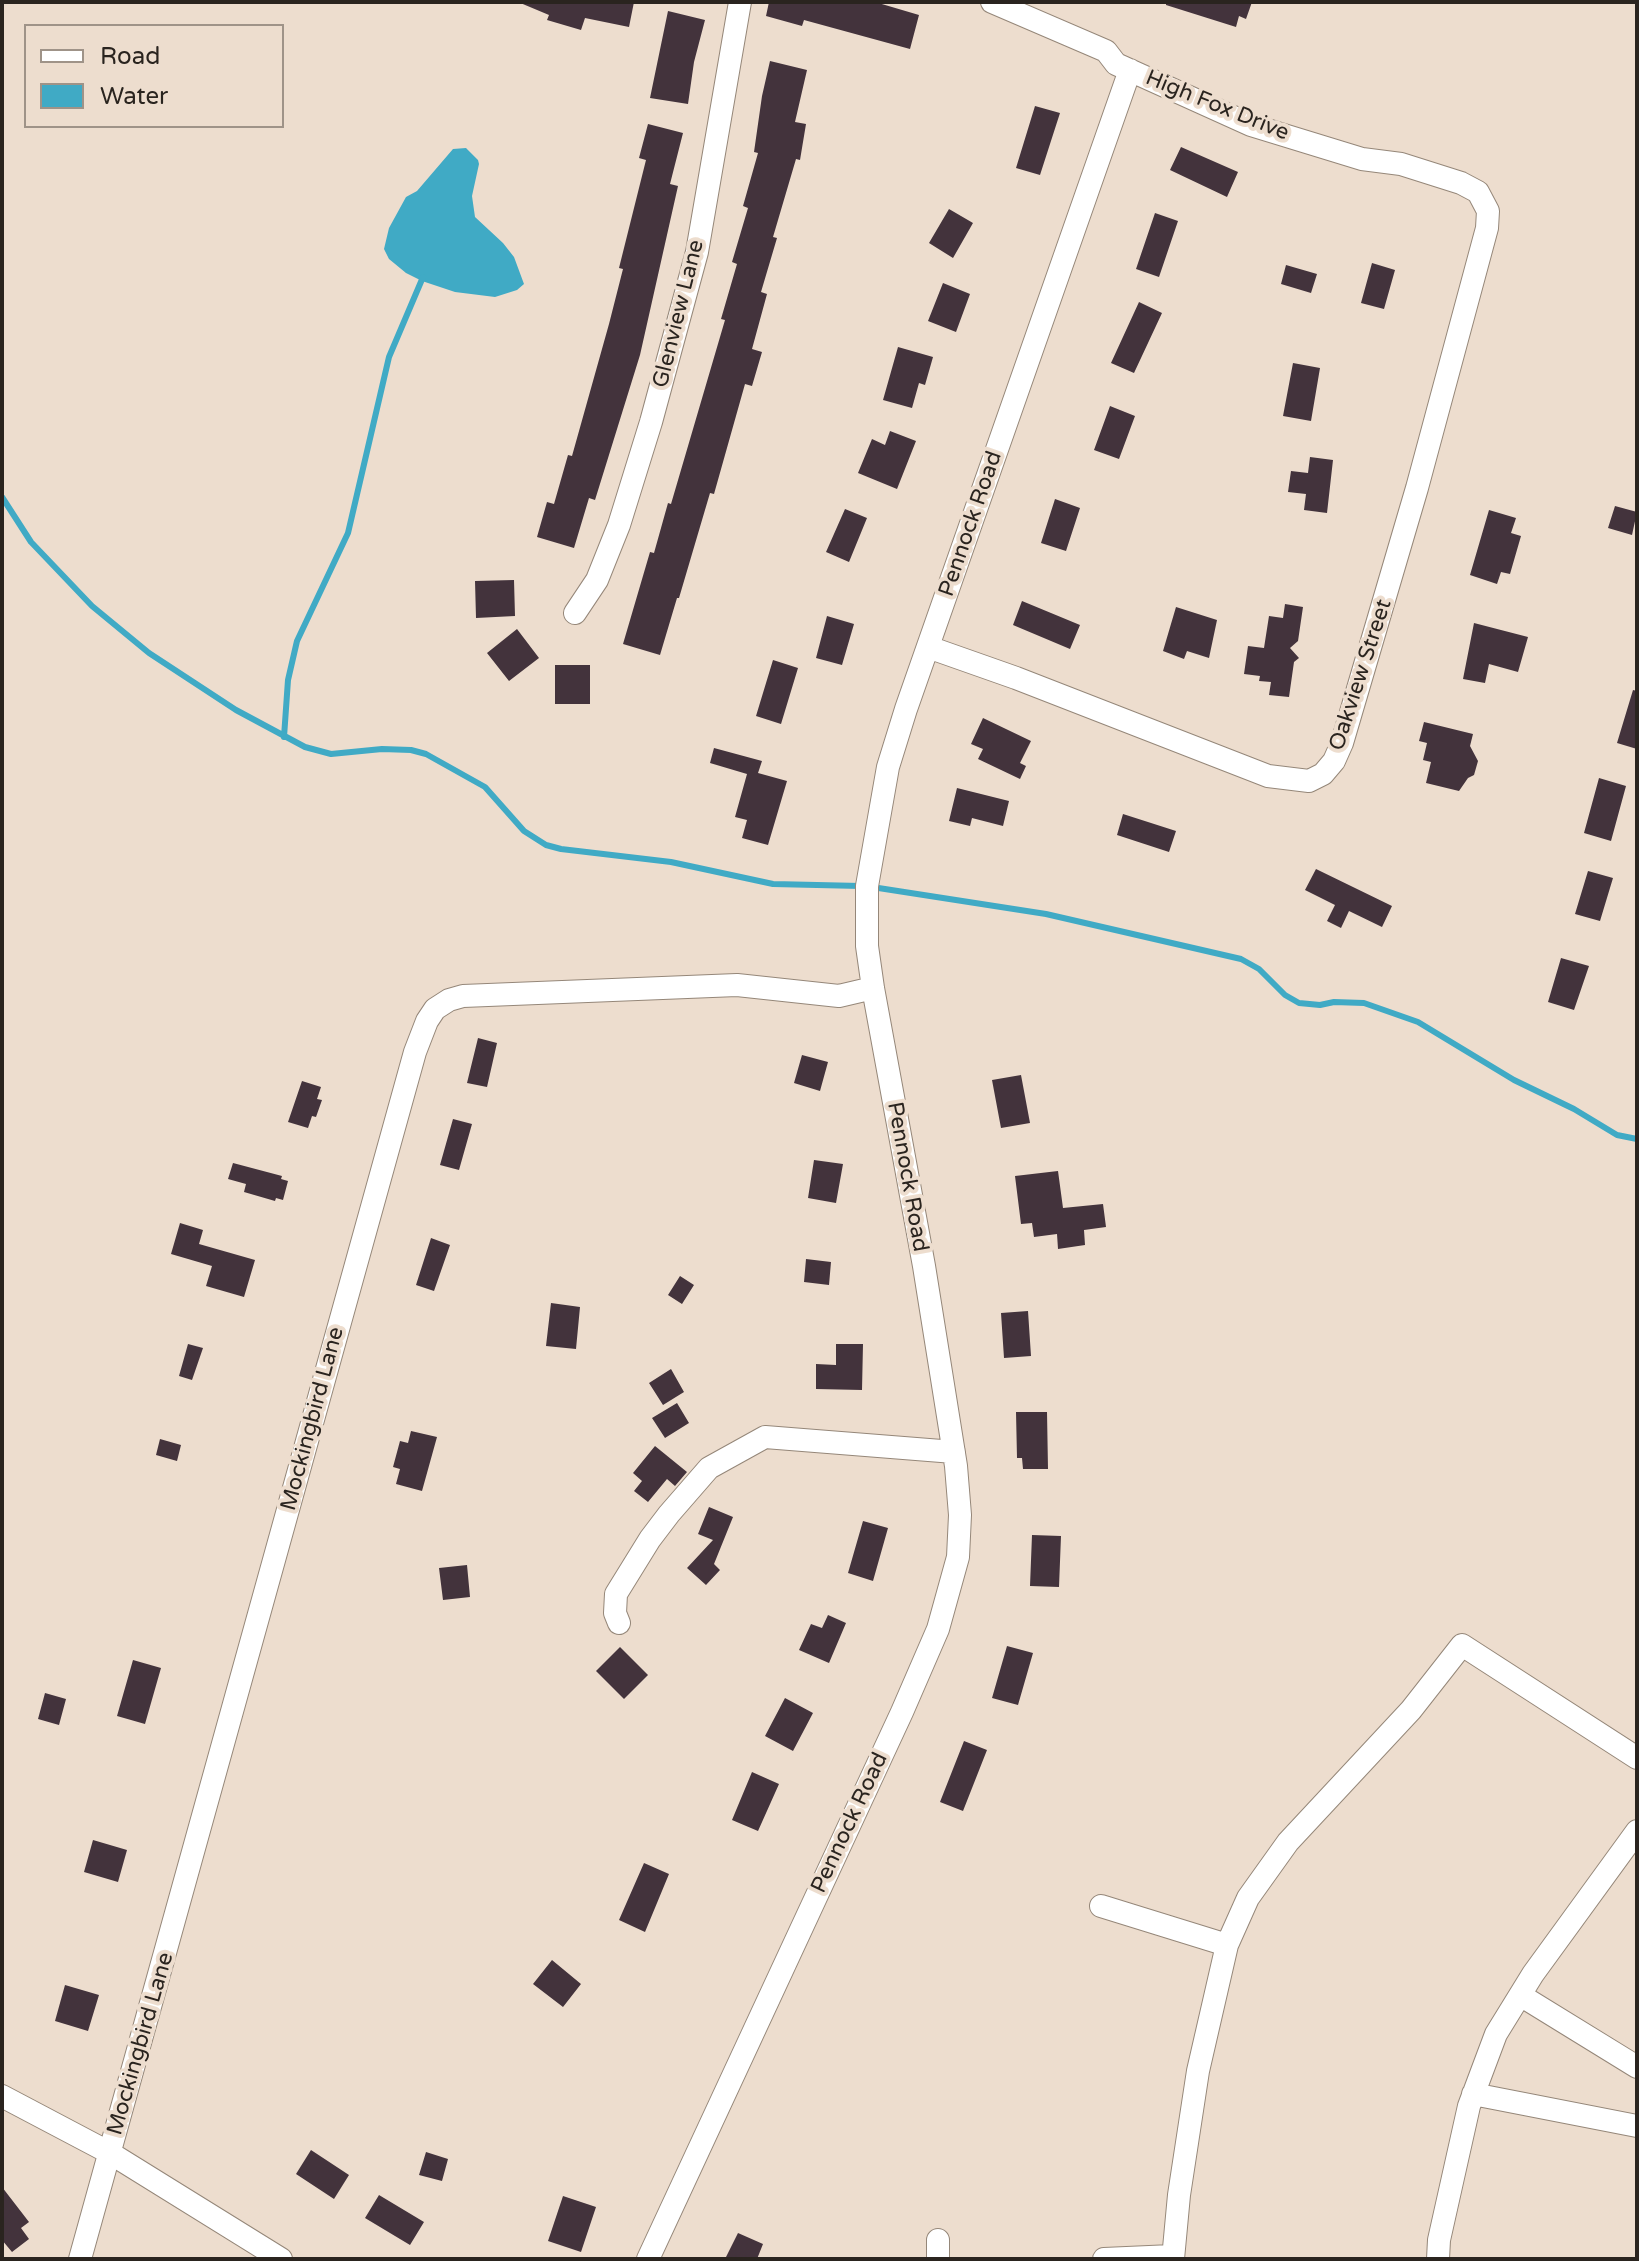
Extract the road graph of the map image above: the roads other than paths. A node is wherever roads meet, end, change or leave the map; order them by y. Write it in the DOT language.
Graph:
graph roads {
  1 [pos="740,2"];
  2 [pos="992,2"];
  3 [pos="1130,70"];
  4 [pos="1488,211"];
  5 [pos="575,613"];
  6 [pos="928,647"];
  7 [pos="873,988"];
  8 [pos="954,1452"];
  9 [pos="619,1623"];
  10 [pos="1637,1758"];
  11 [pos="1637,1831"];
  12 [pos="1101,1906"];
  13 [pos="1227,1945"];
  14 [pos="1520,1995"];
  15 [pos="1637,2067"];
  16 [pos="1473,2094"];
  17 [pos="2,2096"];
  18 [pos="1637,2126"];
  19 [pos="110,2153"];
  20 [pos="1173,2258"];
  21 [pos="80,2259"];
  22 [pos="281,2259"];
  23 [pos="648,2259"];
  24 [pos="1104,2259"];
  25 [pos="1438,2259"];
  1 -- 5 [label="street, Glenview Lane"];
  2 -- 3 [label="street, High Fox Drive"];
  3 -- 4 [label="street, High Fox Drive"];
  3 -- 6 [label="street, Pennock Road"];
  4 -- 6 [label="street, Oakview Street"];
  6 -- 7 [label="street, Pennock Road"];
  7 -- 8 [label="street, Pennock Road"];
  7 -- 19 [label="street, Mockingbird Lane"];
  8 -- 9 [label="street"];
  8 -- 23 [label="street, Pennock Road"];
  10 -- 13 [label="street"];
  11 -- 14 [label="street"];
  12 -- 13 [label="street"];
  13 -- 20 [label="street"];
  14 -- 15 [label="street"];
  14 -- 16 [label="street"];
  16 -- 18 [label="street"];
  16 -- 25 [label="street"];
  17 -- 19 [label="street"];
  19 -- 21 [label="street, Mockingbird Lane"];
  19 -- 22 [label="street"];
  20 -- 24 [label="street"];
}
